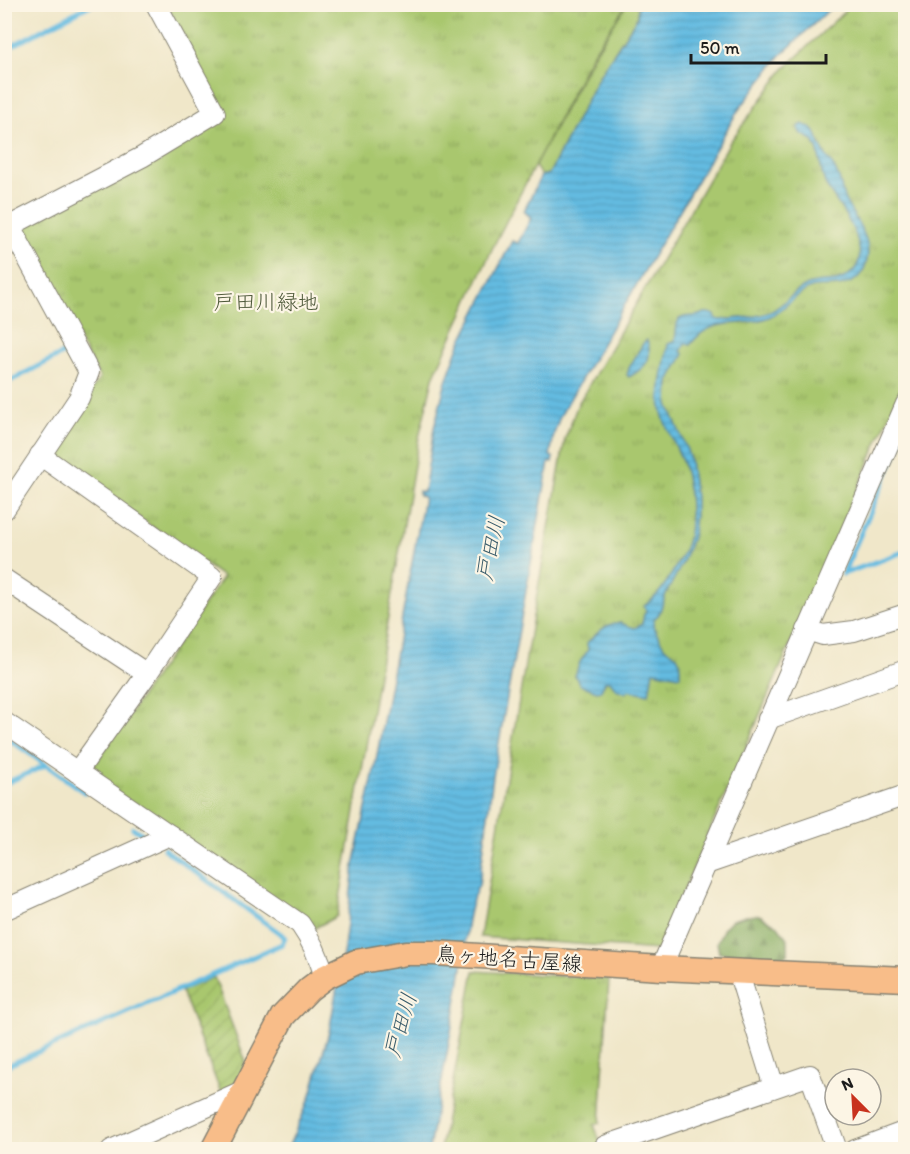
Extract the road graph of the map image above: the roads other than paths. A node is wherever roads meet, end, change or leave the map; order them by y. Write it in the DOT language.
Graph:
graph roads {
  1 [pos="156,4"];
  2 [pos="7,227"];
  3 [pos="905,405"];
  4 [pos="40,455"];
  5 [pos="4,510"];
  6 [pos="4,579"];
  7 [pos="906,614"];
  8 [pos="807,630"];
  9 [pos="906,670"];
  10 [pos="147,674"];
  11 [pos="768,718"];
  12 [pos="4,722"];
  13 [pos="77,772"];
  14 [pos="906,795"];
  15 [pos="170,835"];
  16 [pos="706,864"];
  17 [pos="4,910"];
  18 [pos="661,968"];
  19 [pos="738,972"];
  20 [pos="325,977"];
  21 [pos="906,979"];
  22 [pos="774,1087"];
  23 [pos="242,1091"];
  24 [pos="906,1131"];
  25 [pos="111,1149"];
  26 [pos="213,1149"];
  27 [pos="606,1149"];
  28 [pos="837,1149"];
  29 [pos="855,1149"];
  1 -- 2 [label="street"];
  2 -- 4 [label="street"];
  3 -- 8 [label="street"];
  4 -- 5 [label="street"];
  4 -- 10 [label="street"];
  6 -- 10 [label="street"];
  7 -- 8 [label="street"];
  8 -- 11 [label="street"];
  9 -- 11 [label="street"];
  10 -- 13 [label="street"];
  11 -- 16 [label="street"];
  12 -- 13 [label="street"];
  13 -- 15 [label="street"];
  14 -- 16 [label="street"];
  15 -- 17 [label="street"];
  15 -- 20 [label="street"];
  16 -- 18 [label="street"];
  18 -- 19 [label="main road, 鳥ヶ地名古屋線"];
  18 -- 20 [label="main road, 鳥ヶ地名古屋線"];
  19 -- 21 [label="main road, 鳥ヶ地名古屋線"];
  19 -- 22 [label="street"];
  20 -- 23 [label="main road, 鳥ヶ地名古屋線"];
  22 -- 27 [label="street"];
  22 -- 28 [label="street"];
  23 -- 25 [label="street"];
  23 -- 26 [label="main road, 鳥ヶ地名古屋線"];
  24 -- 29 [label="street"];
}
